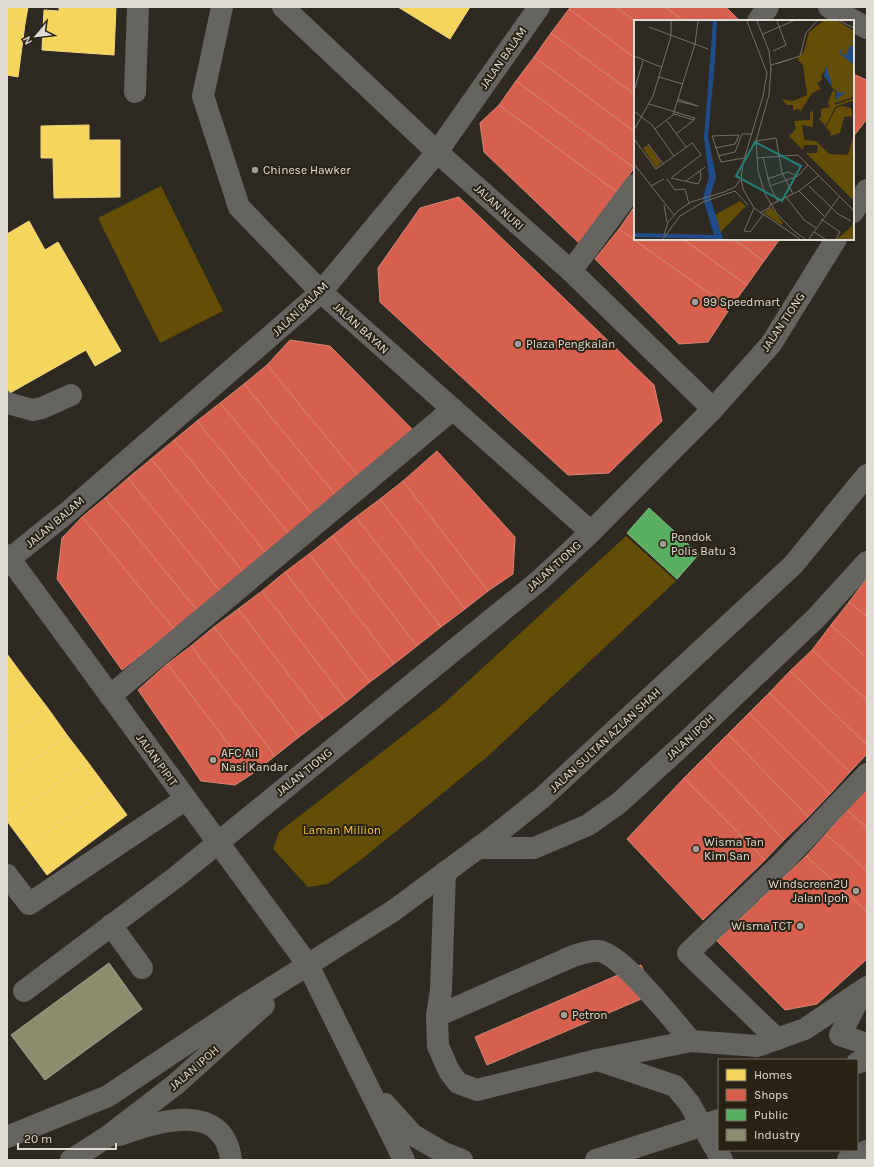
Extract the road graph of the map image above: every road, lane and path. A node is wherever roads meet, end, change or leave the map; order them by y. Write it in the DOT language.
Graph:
graph roads {
  1 [pos="138,7"];
  2 [pos="222,7"];
  3 [pos="282,7"];
  4 [pos="539,7"];
  5 [pos="768,7"];
  6 [pos="829,7"];
  7 [pos="759,20"];
  8 [pos="853,20"];
  9 [pos="854,21"];
  10 [pos="867,28"];
  11 [pos="134,92"];
  12 [pos="437,152"];
  13 [pos="634,186"];
  14 [pos="867,190"];
  15 [pos="854,210"];
  16 [pos="835,240"];
  17 [pos="571,271"];
  18 [pos="321,292"];
  19 [pos="71,395"];
  20 [pos="7,403"];
  21 [pos="453,409"];
  22 [pos="713,409"];
  23 [pos="867,475"];
  24 [pos="591,532"];
  25 [pos="8,559"];
  26 [pos="867,562"];
  27 [pos="110,696"];
  28 [pos="867,774"];
  29 [pos="186,799"];
  30 [pos="219,842"];
  31 [pos="478,848"];
  32 [pos="445,872"];
  33 [pos="7,875"];
  34 [pos="111,925"];
  35 [pos="308,965"];
  36 [pos="142,968"];
  37 [pos="865,989"];
  38 [pos="24,991"];
  39 [pos="437,1016"];
  40 [pos="777,1038"];
  41 [pos="692,1041"];
  42 [pos="867,1044"];
  43 [pos="597,1060"];
  44 [pos="370,1089"];
  45 [pos="711,1123"];
  46 [pos="7,1137"];
  47 [pos="93,1146"];
  48 [pos="718,1147"];
  49 [pos="867,1152"];
  50 [pos="72,1160"];
  51 [pos="231,1160"];
  52 [pos="404,1160"];
  53 [pos="462,1160"];
  54 [pos="596,1160"];
  55 [pos="848,1160"];
  1 -- 11 [label="street"];
  2 -- 18 [label="street, JALAN BAYAN"];
  3 -- 12 [label="street, JALAN NURI"];
  4 -- 12 [label="street, JALAN BALAM"];
  5 -- 7 [label="street"];
  6 -- 8 [label="street"];
  9 -- 10 [label="street"];
  12 -- 17 [label="street, JALAN NURI"];
  12 -- 18 [label="street, JALAN BALAM"];
  13 -- 17 [label="street"];
  14 -- 15 [label="street"];
  16 -- 22 [label="street, JALAN TIONG"];
  17 -- 22 [label="street, JALAN NURI"];
  18 -- 21 [label="street, JALAN BAYAN"];
  18 -- 25 [label="street, JALAN BALAM"];
  19 -- 20 [label="street"];
  21 -- 24 [label="street, JALAN BAYAN"];
  21 -- 27 [label="street"];
  22 -- 24 [label="street, JALAN TIONG"];
  23 -- 31 [label="main road, JALAN SULTAN AZLAN SHAH"];
  24 -- 30 [label="street, JALAN TIONG"];
  25 -- 27 [label="street, JALAN PIPIT"];
  26 -- 31 [label="street, JALAN IPOH"];
  27 -- 29 [label="street, JALAN PIPIT"];
  28 -- 40 [label="street"];
  29 -- 30 [label="street, JALAN PIPIT"];
  29 -- 33 [label="street"];
  30 -- 34 [label="street, JALAN TIONG"];
  30 -- 35 [label="street, JALAN PIPIT"];
  31 -- 32 [label="main road, JALAN SULTAN AZLAN SHAH"];
  32 -- 35 [label="main road, JALAN SULTAN AZLAN SHAH"];
  32 -- 39 [label="street"];
  34 -- 36 [label="street"];
  34 -- 38 [label="street, JALAN TIONG"];
  35 -- 44 [label="main road"];
  35 -- 46 [label="main road"];
  35 -- 47 [label="main road, JALAN IPOH"];
  37 -- 40 [label="street"];
  37 -- 42 [label="street"];
  39 -- 41 [label="street"];
  39 -- 43 [label="street"];
  40 -- 41 [label="street"];
  41 -- 43 [label="street"];
  43 -- 45 [label="street"];
  44 -- 52 [label="main road"];
  44 -- 53 [label="main road"];
  45 -- 48 [label="street"];
  45 -- 54 [label="main road"];
  47 -- 50 [label="main road, JALAN IPOH"];
  47 -- 51 [label="main road"];
  49 -- 55 [label="street"];
}
